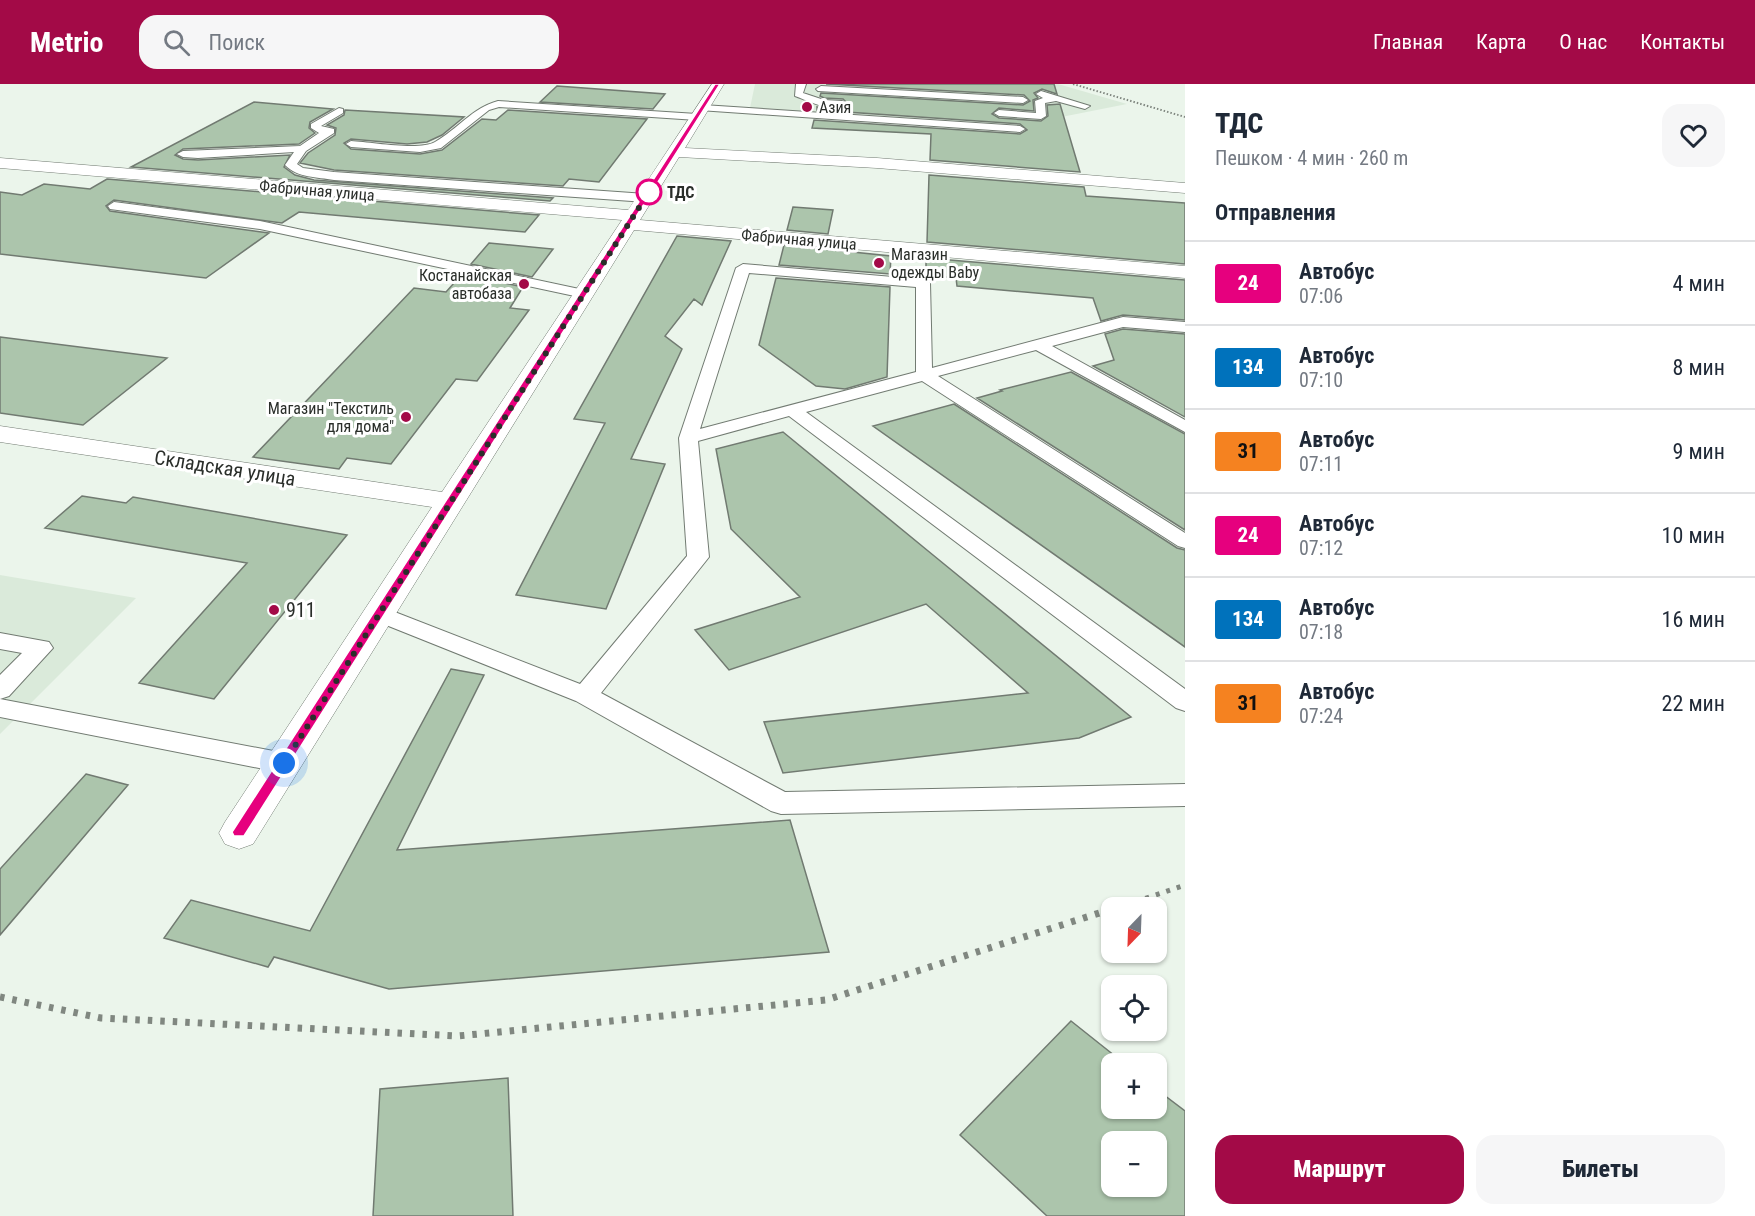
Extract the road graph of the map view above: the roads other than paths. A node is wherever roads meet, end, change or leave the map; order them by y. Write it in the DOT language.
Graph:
graph roads {
  1 [pos="718,84"];
  2 [pos="800,86"];
  3 [pos="1015,89"];
  4 [pos="1057,98"];
  5 [pos="1040,101"];
  6 [pos="858,105"];
  7 [pos="1085,106"];
  8 [pos="339,111"];
  9 [pos="700,112"];
  10 [pos="983,112"];
  11 [pos="1020,129"];
  12 [pos="351,144"];
  13 [pos="302,148"];
  14 [pos="673,152"];
  15 [pos="183,154"];
  16 [pos="0,164"];
  17 [pos="1185,188"];
  18 [pos="114,206"];
  19 [pos="636,213"];
  20 [pos="1185,272"];
  21 [pos="584,294"];
  22 [pos="1185,327"];
  23 [pos="1037,344"];
  24 [pos="924,375"];
  25 [pos="792,410"];
  26 [pos="1185,427"];
  27 [pos="0,434"];
  28 [pos="688,438"];
  29 [pos="451,502"];
  30 [pos="1185,542"];
  31 [pos="379,614"];
  32 [pos="0,641"];
  33 [pos="0,690"];
  34 [pos="585,695"];
  35 [pos="1185,702"];
  36 [pos="0,708"];
  37 [pos="284,763"];
  38 [pos="1185,795"];
  39 [pos="239,832"];
  1 -- 9 [label="street"];
  2 -- 5 [label="lane"];
  2 -- 6 [label="lane"];
  3 -- 4 [label="lane"];
  4 -- 5 [label="lane"];
  4 -- 7 [label="lane"];
  5 -- 10 [label="lane"];
  8 -- 13 [label="lane"];
  9 -- 11 [label="lane"];
  9 -- 12 [label="lane"];
  9 -- 14 [label="street"];
  13 -- 15 [label="lane"];
  13 -- 19 [label="lane"];
  14 -- 17 [label="street"];
  14 -- 19 [label="street"];
  16 -- 19 [label="street, Фабричная улица"];
  18 -- 21 [label="lane"];
  19 -- 20 [label="street, Фабричная улица"];
  19 -- 21 [label="street"];
  21 -- 29 [label="street"];
  22 -- 23 [label="lane"];
  23 -- 24 [label="lane"];
  23 -- 26 [label="lane"];
  24 -- 25 [label="lane"];
  24 -- 28 [label="lane"];
  24 -- 30 [label="lane"];
  25 -- 28 [label="lane"];
  25 -- 35 [label="lane"];
  27 -- 29 [label="street, Складская улица"];
  28 -- 34 [label="lane"];
  29 -- 31 [label="street"];
  31 -- 34 [label="lane"];
  31 -- 37 [label="street"];
  32 -- 33 [label="lane"];
  34 -- 38 [label="lane"];
  36 -- 37 [label="lane"];
  37 -- 39 [label="street"];
}
